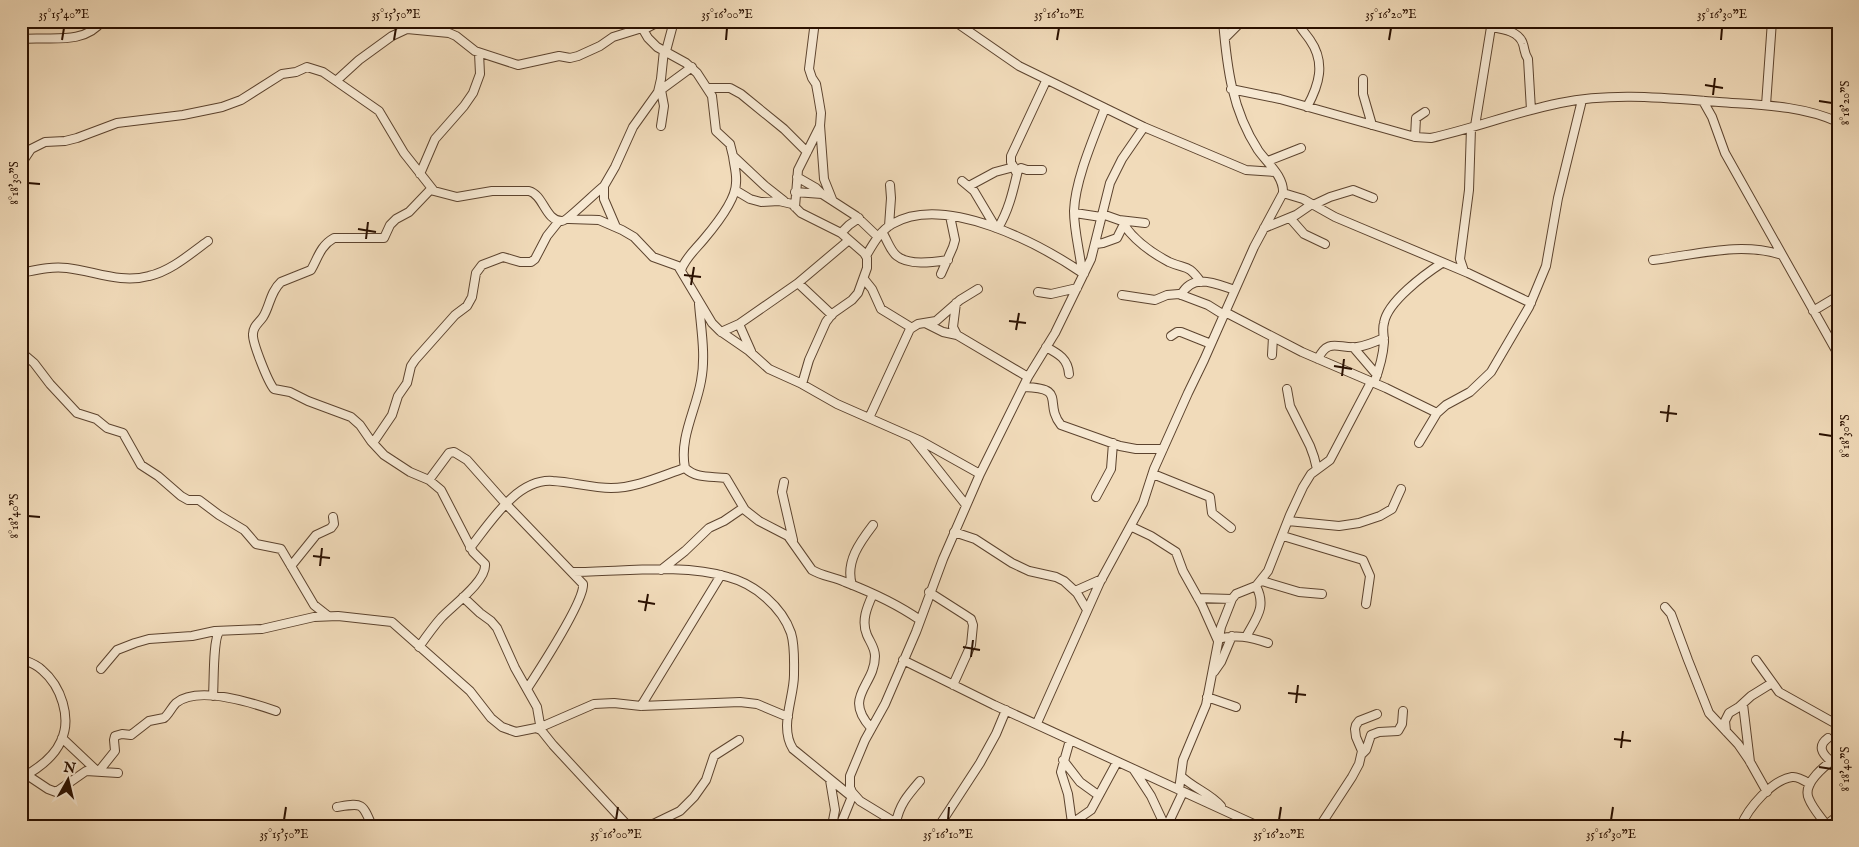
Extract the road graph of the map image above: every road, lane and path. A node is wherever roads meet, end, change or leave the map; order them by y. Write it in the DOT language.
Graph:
graph roads {
  1 [pos="102,21"];
  2 [pos="660,21"];
  3 [pos="674,21"];
  4 [pos="815,21"];
  5 [pos="954,21"];
  6 [pos="1223,21"];
  7 [pos="1242,21"];
  8 [pos="1296,21"];
  9 [pos="1772,21"];
  10 [pos="1492,24"];
  11 [pos="641,26"];
  12 [pos="1225,38"];
  13 [pos="21,39"];
  14 [pos="665,51"];
  15 [pos="479,53"];
  16 [pos="692,67"];
  17 [pos="1363,79"];
  18 [pos="336,81"];
  19 [pos="1046,81"];
  20 [pos="708,88"];
  21 [pos="1231,89"];
  22 [pos="659,91"];
  23 [pos="1582,100"];
  24 [pos="1703,101"];
  25 [pos="1766,106"];
  26 [pos="1307,107"];
  27 [pos="1105,108"];
  28 [pos="1531,110"];
  29 [pos="1425,112"];
  30 [pos="1838,122"];
  31 [pos="820,125"];
  32 [pos="1372,125"];
  33 [pos="661,126"];
  34 [pos="1144,127"];
  35 [pos="1473,127"];
  36 [pos="1415,137"];
  37 [pos="1300,148"];
  38 [pos="807,152"];
  39 [pos="733,156"];
  40 [pos="1268,161"];
  41 [pos="21,164"];
  42 [pos="1015,170"];
  43 [pos="1042,170"];
  44 [pos="1275,172"];
  45 [pos="420,174"];
  46 [pos="797,176"];
  47 [pos="890,185"];
  48 [pos="604,186"];
  49 [pos="431,189"];
  50 [pos="735,190"];
  51 [pos="795,192"];
  52 [pos="1283,192"];
  53 [pos="822,194"];
  54 [pos="1373,198"];
  55 [pos="832,200"];
  56 [pos="784,202"];
  57 [pos="1312,205"];
  58 [pos="795,207"];
  59 [pos="1075,213"];
  60 [pos="1102,215"];
  61 [pos="950,216"];
  62 [pos="859,218"];
  63 [pos="1290,218"];
  64 [pos="568,219"];
  65 [pos="559,221"];
  66 [pos="1125,223"];
  67 [pos="1144,223"];
  68 [pos="889,226"];
  69 [pos="616,227"];
  70 [pos="997,228"];
  71 [pos="1264,228"];
  72 [pos="841,233"];
  73 [pos="880,235"];
  74 [pos="849,240"];
  75 [pos="208,241"];
  76 [pos="1096,244"];
  77 [pos="1325,244"];
  78 [pos="1782,255"];
  79 [pos="866,256"];
  80 [pos="948,260"];
  81 [pos="1653,260"];
  82 [pos="1442,263"];
  83 [pos="681,270"];
  84 [pos="1464,272"];
  85 [pos="21,273"];
  86 [pos="1083,273"];
  87 [pos="941,274"];
  88 [pos="864,279"];
  89 [pos="1201,282"];
  90 [pos="798,283"];
  91 [pos="1077,288"];
  92 [pos="978,289"];
  93 [pos="1235,290"];
  94 [pos="1038,292"];
  95 [pos="1122,294"];
  96 [pos="1181,295"];
  97 [pos="1838,296"];
  98 [pos="699,302"];
  99 [pos="956,303"];
  100 [pos="1531,303"];
  101 [pos="1814,311"];
  102 [pos="1225,314"];
  103 [pos="832,315"];
  104 [pos="739,324"];
  105 [pos="927,324"];
  106 [pos="912,328"];
  107 [pos="721,332"];
  108 [pos="957,335"];
  109 [pos="1171,336"];
  110 [pos="1273,337"];
  111 [pos="1384,338"];
  112 [pos="1211,344"];
  113 [pos="1046,347"];
  114 [pos="1353,347"];
  115 [pos="1837,351"];
  116 [pos="21,352"];
  117 [pos="753,355"];
  118 [pos="1272,356"];
  119 [pos="1318,359"];
  120 [pos="1069,374"];
  121 [pos="1028,377"];
  122 [pos="1374,380"];
  123 [pos="802,384"];
  124 [pos="1024,386"];
  125 [pos="1287,389"];
  126 [pos="1437,413"];
  127 [pos="869,418"];
  128 [pos="911,436"];
  129 [pos="1114,443"];
  130 [pos="1419,443"];
  131 [pos="373,444"];
  132 [pos="1163,449"];
  133 [pos="685,468"];
  134 [pos="1317,469"];
  135 [pos="980,474"];
  136 [pos="1153,474"];
  137 [pos="429,480"];
  138 [pos="784,482"];
  139 [pos="1401,489"];
  140 [pos="1096,497"];
  141 [pos="506,504"];
  142 [pos="966,505"];
  143 [pos="743,508"];
  144 [pos="333,517"];
  145 [pos="1288,520"];
  146 [pos="873,525"];
  147 [pos="1132,527"];
  148 [pos="1231,528"];
  149 [pos="954,532"];
  150 [pos="1282,536"];
  151 [pos="793,542"];
  152 [pos="470,548"];
  153 [pos="291,566"];
  154 [pos="661,570"];
  155 [pos="573,572"];
  156 [pos="721,575"];
  157 [pos="1102,580"];
  158 [pos="1259,584"];
  159 [pos="852,585"];
  160 [pos="1075,590"];
  161 [pos="929,592"];
  162 [pos="873,594"];
  163 [pos="1322,594"];
  164 [pos="463,597"];
  165 [pos="1198,598"];
  166 [pos="1232,599"];
  167 [pos="1366,604"];
  168 [pos="1665,607"];
  169 [pos="1087,610"];
  170 [pos="328,616"];
  171 [pos="920,620"];
  172 [pos="219,632"];
  173 [pos="1232,636"];
  174 [pos="1246,637"];
  175 [pos="1218,640"];
  176 [pos="1268,643"];
  177 [pos="419,647"];
  178 [pos="21,659"];
  179 [pos="903,660"];
  180 [pos="1756,660"];
  181 [pos="101,669"];
  182 [pos="1212,674"];
  183 [pos="1772,683"];
  184 [pos="953,685"];
  185 [pos="527,689"];
  186 [pos="213,696"];
  187 [pos="1208,697"];
  188 [pos="1743,704"];
  189 [pos="641,706"];
  190 [pos="1236,707"];
  191 [pos="1006,710"];
  192 [pos="276,711"];
  193 [pos="1403,711"];
  194 [pos="538,714"];
  195 [pos="1377,714"];
  196 [pos="788,717"];
  197 [pos="1836,722"];
  198 [pos="1037,723"];
  199 [pos="541,728"];
  200 [pos="871,728"];
  201 [pos="526,730"];
  202 [pos="1726,731"];
  203 [pos="62,738"];
  204 [pos="1828,738"];
  205 [pos="739,740"];
  206 [pos="1070,740"];
  207 [pos="1361,754"];
  208 [pos="80,757"];
  209 [pos="1834,759"];
  210 [pos="1063,760"];
  211 [pos="1117,762"];
  212 [pos="1750,762"];
  213 [pos="1134,770"];
  214 [pos="98,771"];
  215 [pos="118,773"];
  216 [pos="80,775"];
  217 [pos="1181,776"];
  218 [pos="24,777"];
  219 [pos="830,780"];
  220 [pos="920,781"];
  221 [pos="1810,784"];
  222 [pos="1181,791"];
  223 [pos="1767,792"];
  224 [pos="853,795"];
  225 [pos="1098,795"];
  226 [pos="337,807"];
  227 [pos="1224,810"];
  228 [pos="1838,816"];
  229 [pos="898,824"];
  230 [pos="1071,824"];
  231 [pos="1827,825"];
  232 [pos="372,826"];
  233 [pos="628,826"];
  234 [pos="649,826"];
  235 [pos="832,826"];
  236 [pos="840,826"];
  237 [pos="939,826"];
  238 [pos="1166,826"];
  239 [pos="1258,826"];
  240 [pos="1320,826"];
  241 [pos="1742,826"];
  1 -- 13 [label="street"];
  2 -- 11 [label="street"];
  3 -- 14 [label="street"];
  4 -- 31 [label="street"];
  5 -- 19 [label="street"];
  6 -- 12 [label="street"];
  7 -- 12 [label="street"];
  8 -- 26 [label="street"];
  9 -- 25 [label="street"];
  10 -- 28 [label="street"];
  10 -- 35 [label="street"];
  11 -- 14 [label="street"];
  11 -- 15 [label="street"];
  12 -- 21 [label="street"];
  14 -- 16 [label="street"];
  14 -- 22 [label="street"];
  15 -- 18 [label="street"];
  15 -- 45 [label="street"];
  16 -- 20 [label="street"];
  16 -- 22 [label="street"];
  17 -- 32 [label="street"];
  18 -- 41 [label="street"];
  18 -- 45 [label="street"];
  19 -- 27 [label="street"];
  19 -- 42 [label="street"];
  20 -- 38 [label="street"];
  20 -- 39 [label="street"];
  21 -- 26 [label="street"];
  21 -- 40 [label="street"];
  22 -- 33 [label="street"];
  22 -- 48 [label="street"];
  23 -- 24 [label="street"];
  23 -- 28 [label="street"];
  23 -- 100 [label="street"];
  24 -- 25 [label="street"];
  24 -- 78 [label="street"];
  25 -- 30 [label="street"];
  26 -- 32 [label="street"];
  27 -- 34 [label="street"];
  27 -- 59 [label="street"];
  28 -- 35 [label="street"];
  29 -- 36 [label="street"];
  31 -- 38 [label="street"];
  31 -- 55 [label="street"];
  32 -- 36 [label="street"];
  34 -- 44 [label="street"];
  34 -- 60 [label="street"];
  35 -- 36 [label="street"];
  35 -- 84 [label="street"];
  37 -- 40 [label="street"];
  38 -- 46 [label="street"];
  39 -- 50 [label="street"];
  39 -- 56 [label="street"];
  40 -- 44 [label="street"];
  42 -- 43 [label="street"];
  42 -- 70 [label="street"];
  42 -- 70 [label="street"];
  44 -- 52 [label="street"];
  45 -- 49 [label="street"];
  46 -- 51 [label="street"];
  46 -- 53 [label="street"];
  47 -- 68 [label="street"];
  48 -- 64 [label="street"];
  48 -- 69 [label="street"];
  49 -- 65 [label="street"];
  49 -- 131 [label="street"];
  50 -- 56 [label="street"];
  50 -- 83 [label="street"];
  51 -- 53 [label="street"];
  51 -- 58 [label="street"];
  52 -- 57 [label="street"];
  52 -- 71 [label="street"];
  53 -- 55 [label="street"];
  54 -- 57 [label="street"];
  55 -- 62 [label="street"];
  56 -- 58 [label="street"];
  57 -- 63 [label="street"];
  57 -- 82 [label="street"];
  58 -- 72 [label="street"];
  59 -- 60 [label="street"];
  59 -- 86 [label="street"];
  60 -- 66 [label="street"];
  60 -- 76 [label="street"];
  61 -- 68 [label="street"];
  61 -- 70 [label="street"];
  61 -- 80 [label="street"];
  62 -- 72 [label="street"];
  62 -- 73 [label="street"];
  63 -- 71 [label="street"];
  63 -- 77 [label="street"];
  64 -- 65 [label="street"];
  64 -- 69 [label="street"];
  65 -- 131 [label="street"];
  66 -- 67 [label="street"];
  66 -- 76 [label="street"];
  66 -- 89 [label="street"];
  68 -- 73 [label="street"];
  69 -- 83 [label="street"];
  70 -- 86 [label="street"];
  71 -- 93 [label="street"];
  72 -- 74 [label="street"];
  73 -- 79 [label="street"];
  73 -- 80 [label="street"];
  74 -- 79 [label="street"];
  74 -- 90 [label="street"];
  75 -- 85 [label="street"];
  76 -- 86 [label="street"];
  78 -- 81 [label="street"];
  78 -- 101 [label="street"];
  79 -- 88 [label="street"];
  80 -- 87 [label="street"];
  82 -- 84 [label="street"];
  82 -- 111 [label="street"];
  83 -- 98 [label="street"];
  84 -- 100 [label="street"];
  86 -- 91 [label="street"];
  88 -- 103 [label="street"];
  88 -- 106 [label="street"];
  89 -- 93 [label="street"];
  89 -- 96 [label="street"];
  90 -- 103 [label="street"];
  90 -- 104 [label="street"];
  91 -- 94 [label="street"];
  91 -- 113 [label="street"];
  92 -- 99 [label="street"];
  93 -- 102 [label="street"];
  95 -- 96 [label="street"];
  96 -- 102 [label="street"];
  97 -- 101 [label="street"];
  98 -- 107 [label="street"];
  98 -- 133 [label="street"];
  99 -- 105 [label="street"];
  99 -- 108 [label="street"];
  100 -- 126 [label="street"];
  101 -- 115 [label="street"];
  102 -- 110 [label="street"];
  102 -- 112 [label="street"];
  103 -- 123 [label="street"];
  104 -- 107 [label="street"];
  104 -- 117 [label="street"];
  105 -- 106 [label="street"];
  105 -- 108 [label="street"];
  106 -- 127 [label="street"];
  107 -- 117 [label="street"];
  108 -- 121 [label="street"];
  109 -- 112 [label="street"];
  110 -- 118 [label="street"];
  110 -- 119 [label="street"];
  111 -- 114 [label="street"];
  111 -- 122 [label="street"];
  112 -- 132 [label="street"];
  113 -- 120 [label="street"];
  113 -- 121 [label="street"];
  114 -- 119 [label="street"];
  114 -- 122 [label="street"];
  116 -- 153 [label="street"];
  117 -- 123 [label="street"];
  119 -- 122 [label="street"];
  121 -- 124 [label="street"];
  122 -- 126 [label="street"];
  122 -- 134 [label="street"];
  123 -- 127 [label="street"];
  124 -- 129 [label="street"];
  124 -- 135 [label="street"];
  125 -- 134 [label="street"];
  126 -- 130 [label="street"];
  127 -- 128 [label="street"];
  128 -- 135 [label="street"];
  128 -- 142 [label="street"];
  129 -- 132 [label="street"];
  129 -- 140 [label="street"];
  131 -- 137 [label="street"];
  132 -- 136 [label="street"];
  133 -- 141 [label="street"];
  133 -- 143 [label="street"];
  134 -- 145 [label="street"];
  135 -- 142 [label="street"];
  136 -- 147 [label="street"];
  136 -- 148 [label="street"];
  137 -- 141 [label="street"];
  137 -- 152 [label="street"];
  138 -- 151 [label="street"];
  139 -- 145 [label="street"];
  141 -- 152 [label="street"];
  141 -- 155 [label="street"];
  142 -- 149 [label="street"];
  143 -- 151 [label="street"];
  143 -- 154 [label="street"];
  144 -- 153 [label="street"];
  145 -- 150 [label="street"];
  146 -- 159 [label="street"];
  147 -- 157 [label="street"];
  147 -- 165 [label="street"];
  149 -- 160 [label="street"];
  149 -- 161 [label="street"];
  150 -- 158 [label="street"];
  150 -- 167 [label="street"];
  151 -- 159 [label="street"];
  152 -- 164 [label="street"];
  153 -- 170 [label="street"];
  154 -- 155 [label="street"];
  154 -- 156 [label="street"];
  155 -- 185 [label="street"];
  156 -- 189 [label="street"];
  156 -- 196 [label="street"];
  157 -- 160 [label="street"];
  157 -- 169 [label="street"];
  158 -- 163 [label="street"];
  158 -- 166 [label="street"];
  158 -- 174 [label="street"];
  159 -- 162 [label="street"];
  160 -- 169 [label="street"];
  161 -- 171 [label="street"];
  161 -- 184 [label="street"];
  162 -- 171 [label="street"];
  162 -- 200 [label="street"];
  164 -- 177 [label="street"];
  164 -- 185 [label="street"];
  165 -- 166 [label="street"];
  165 -- 175 [label="street"];
  166 -- 175 [label="street"];
  168 -- 202 [label="street"];
  169 -- 198 [label="street"];
  170 -- 172 [label="street"];
  170 -- 177 [label="street"];
  171 -- 179 [label="street"];
  172 -- 181 [label="street"];
  172 -- 186 [label="street"];
  173 -- 174 [label="street"];
  173 -- 175 [label="street"];
  173 -- 182 [label="street"];
  174 -- 176 [label="street"];
  175 -- 182 [label="street"];
  177 -- 201 [label="street"];
  178 -- 203 [label="street"];
  179 -- 184 [label="street"];
  179 -- 200 [label="street"];
  180 -- 183 [label="street"];
  182 -- 187 [label="street"];
  183 -- 188 [label="street"];
  183 -- 197 [label="street"];
  184 -- 191 [label="street"];
  185 -- 194 [label="street"];
  186 -- 192 [label="street"];
  186 -- 214 [label="street"];
  187 -- 190 [label="street"];
  187 -- 217 [label="street"];
  188 -- 202 [label="street"];
  188 -- 212 [label="street"];
  189 -- 196 [label="street"];
  189 -- 199 [label="street"];
  191 -- 198 [label="street"];
  191 -- 237 [label="street"];
  193 -- 207 [label="street"];
  194 -- 199 [label="street"];
  194 -- 201 [label="street"];
  195 -- 207 [label="street"];
  196 -- 219 [label="street"];
  198 -- 206 [label="street"];
  199 -- 201 [label="street"];
  199 -- 233 [label="street"];
  200 -- 224 [label="street"];
  202 -- 212 [label="street"];
  203 -- 208 [label="street"];
  203 -- 218 [label="street"];
  204 -- 209 [label="street"];
  205 -- 234 [label="street"];
  206 -- 210 [label="street"];
  206 -- 211 [label="street"];
  207 -- 240 [label="street"];
  208 -- 214 [label="street"];
  208 -- 216 [label="street"];
  209 -- 221 [label="street"];
  210 -- 225 [label="street"];
  210 -- 230 [label="street"];
  211 -- 213 [label="street"];
  211 -- 225 [label="street"];
  212 -- 223 [label="street"];
  213 -- 222 [label="street"];
  213 -- 238 [label="street"];
  214 -- 215 [label="street"];
  214 -- 216 [label="street"];
  216 -- 218 [label="street"];
  217 -- 222 [label="street"];
  217 -- 227 [label="street"];
  219 -- 224 [label="street"];
  219 -- 235 [label="street"];
  220 -- 229 [label="street"];
  221 -- 223 [label="street"];
  221 -- 231 [label="street"];
  222 -- 227 [label="street"];
  222 -- 238 [label="street"];
  223 -- 241 [label="street"];
  224 -- 229 [label="street"];
  224 -- 236 [label="street"];
  225 -- 230 [label="street"];
  226 -- 232 [label="street"];
  227 -- 239 [label="street"];
  228 -- 231 [label="street"];
}
